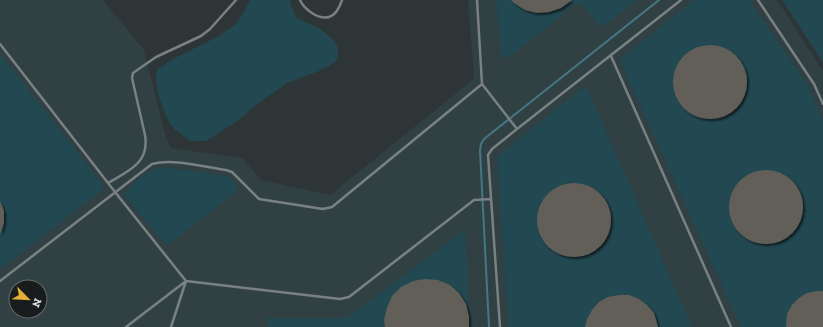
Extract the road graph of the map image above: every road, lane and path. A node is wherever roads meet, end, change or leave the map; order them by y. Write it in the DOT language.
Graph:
graph roads {
  1 [pos="236,0"];
  2 [pos="300,0"];
  3 [pos="342,0"];
  4 [pos="477,0"];
  5 [pos="681,0"];
  6 [pos="758,0"];
  7 [pos="0,44"];
  8 [pos="611,56"];
  9 [pos="482,84"];
  10 [pos="823,104"];
  11 [pos="517,129"];
  12 [pos="108,183"];
  13 [pos="115,192"];
  14 [pos="491,199"];
  15 [pos="0,281"];
  16 [pos="186,281"];
  17 [pos="126,327"];
  18 [pos="171,327"];
  19 [pos="500,327"];
  20 [pos="731,327"];
  1 -- 12 [label="lane"];
  2 -- 3 [label="lane"];
  4 -- 9 [label="lane"];
  5 -- 8 [label="lane"];
  6 -- 10 [label="lane"];
  7 -- 12 [label="lane"];
  8 -- 11 [label="lane"];
  8 -- 20 [label="lane"];
  9 -- 11 [label="lane"];
  9 -- 13 [label="lane"];
  11 -- 14 [label="lane"];
  12 -- 13 [label="lane"];
  13 -- 15 [label="lane"];
  13 -- 16 [label="lane"];
  14 -- 16 [label="lane"];
  14 -- 19 [label="lane"];
  16 -- 17 [label="lane"];
  16 -- 18 [label="lane"];
}
